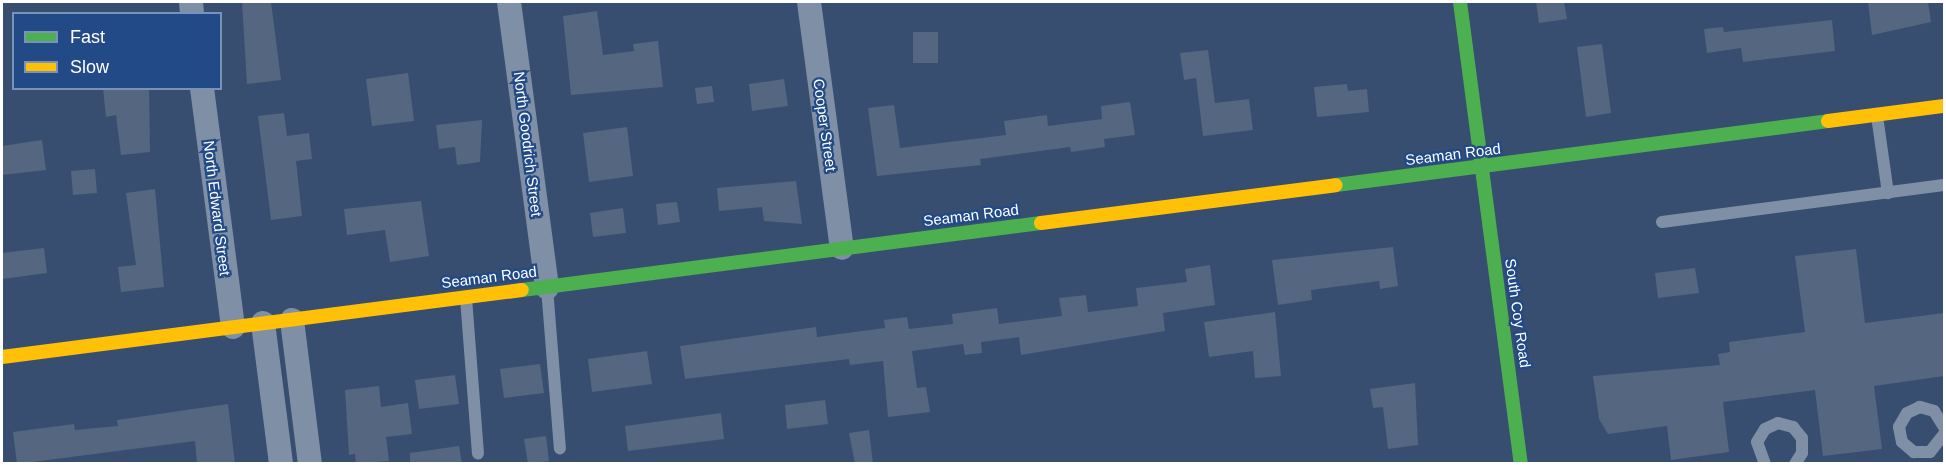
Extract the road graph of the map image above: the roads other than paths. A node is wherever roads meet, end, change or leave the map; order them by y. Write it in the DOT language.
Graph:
graph roads {
  1 [pos="509,2"];
  2 [pos="809,2"];
  3 [pos="1460,2"];
  4 [pos="202,90"];
  5 [pos="1944,106"];
  6 [pos="1876,115"];
  7 [pos="1482,167"];
  8 [pos="1944,185"];
  9 [pos="1888,193"];
  10 [pos="1662,222"];
  11 [pos="842,248"];
  12 [pos="547,287"];
  13 [pos="466,297"];
  14 [pos="292,320"];
  15 [pos="263,323"];
  16 [pos="233,327"];
  17 [pos="2,357"];
  18 [pos="1944,427"];
  19 [pos="1944,434"];
  20 [pos="560,448"];
  21 [pos="478,454"];
  22 [pos="1926,458"];
  23 [pos="281,464"];
  24 [pos="310,464"];
  25 [pos="1521,464"];
  26 [pos="1765,464"];
  27 [pos="1795,464"];
  1 -- 12 [label="street, North Goodrich Street"];
  2 -- 11 [label="street, Cooper Street"];
  3 -- 7 [label="street, South Coy Road"];
  4 -- 16 [label="street, North Edward Street"];
  5 -- 6 [label="street, Seaman Road"];
  6 -- 7 [label="street, Seaman Road"];
  6 -- 9 [label="lane"];
  7 -- 11 [label="street, Seaman Road"];
  7 -- 25 [label="street, South Coy Road"];
  8 -- 9 [label="lane"];
  9 -- 10 [label="lane"];
  11 -- 12 [label="street, Seaman Road"];
  12 -- 13 [label="street, Seaman Road"];
  12 -- 20 [label="lane"];
  13 -- 14 [label="street, Seaman Road"];
  13 -- 21 [label="lane"];
  14 -- 15 [label="street, Seaman Road"];
  14 -- 24 [label="street"];
  15 -- 16 [label="street, Seaman Road"];
  15 -- 23 [label="street"];
  16 -- 17 [label="street, Seaman Road"];
  18 -- 22 [label="lane"];
  19 -- 22 [label="lane"];
  26 -- 27 [label="lane"];
}
